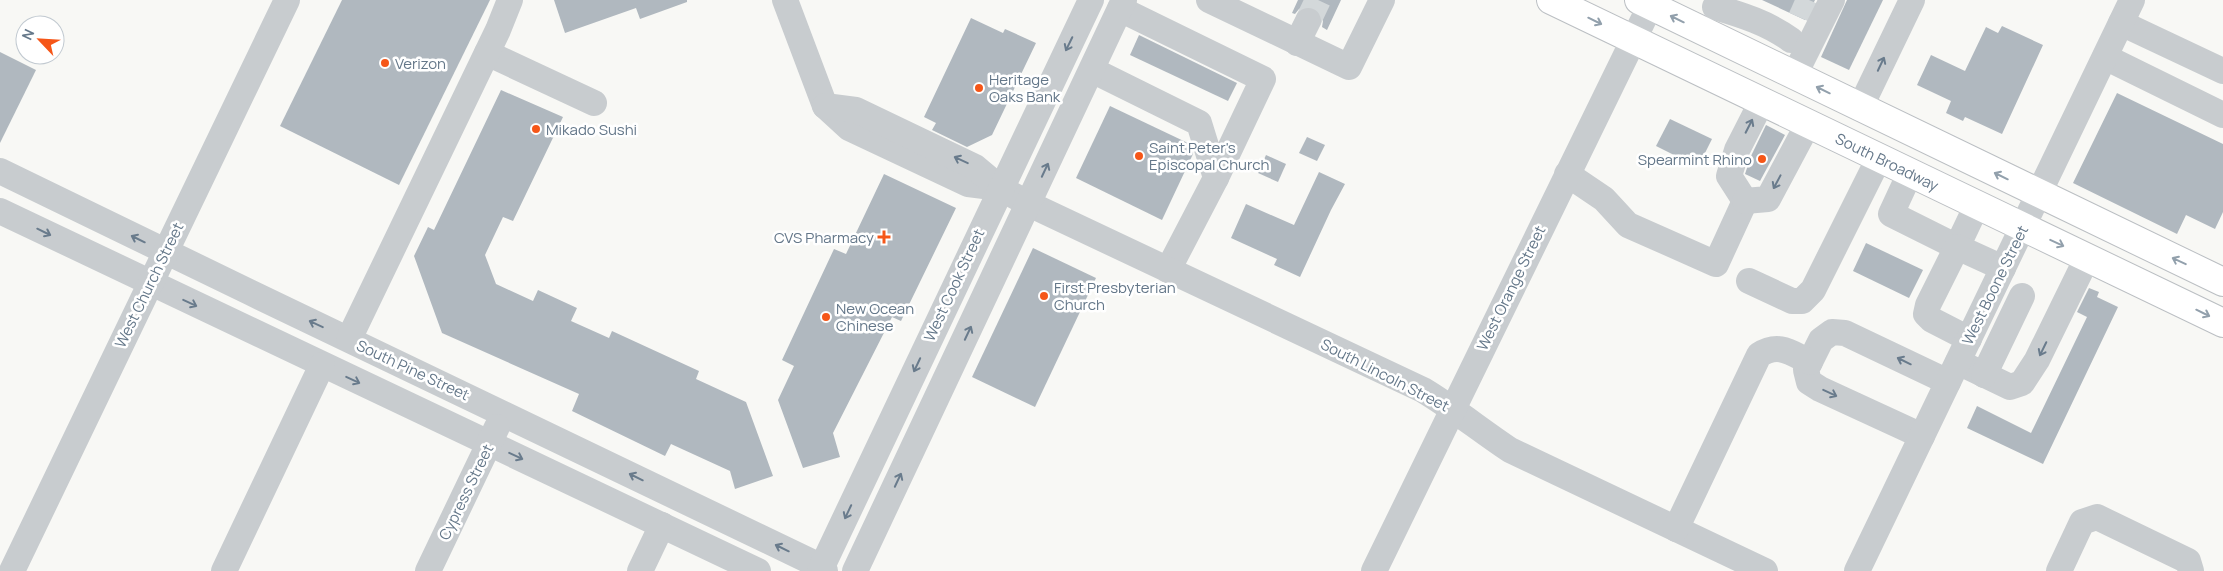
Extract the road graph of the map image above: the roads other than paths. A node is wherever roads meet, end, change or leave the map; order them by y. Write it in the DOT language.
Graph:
graph roads {
  1 [pos="287,0"];
  2 [pos="510,0"];
  3 [pos="786,0"];
  4 [pos="1091,0"];
  5 [pos="1209,0"];
  6 [pos="1382,0"];
  7 [pos="1551,0"];
  8 [pos="1832,0"];
  9 [pos="1912,0"];
  10 [pos="2132,0"];
  11 [pos="1644,3"];
  12 [pos="1122,4"];
  13 [pos="1716,4"];
  14 [pos="2121,23"];
  15 [pos="1703,32"];
  16 [pos="1633,40"];
  17 [pos="487,53"];
  18 [pos="2105,58"];
  19 [pos="1092,70"];
  20 [pos="2223,71"];
  21 [pos="1787,72"];
  22 [pos="1762,102"];
  23 [pos="594,103"];
  24 [pos="824,106"];
  25 [pos="1860,108"];
  26 [pos="2223,115"];
  27 [pos="1808,124"];
  28 [pos="1879,158"];
  29 [pos="0,171"];
  30 [pos="1910,173"];
  31 [pos="1567,174"];
  32 [pos="1216,178"];
  33 [pos="1000,188"];
  34 [pos="2039,194"];
  35 [pos="1744,201"];
  36 [pos="1029,204"];
  37 [pos="1977,205"];
  38 [pos="0,211"];
  39 [pos="2023,227"];
  40 [pos="1957,246"];
  41 [pos="165,252"];
  42 [pos="2087,258"];
  43 [pos="1168,270"];
  44 [pos="1999,276"];
  45 [pos="2222,277"];
  46 [pos="1749,281"];
  47 [pos="150,284"];
  48 [pos="2022,296"];
  49 [pos="2060,313"];
  50 [pos="2223,322"];
  51 [pos="349,339"];
  52 [pos="1969,339"];
  53 [pos="1810,362"];
  54 [pos="322,365"];
  55 [pos="1953,372"];
  56 [pos="1984,375"];
  57 [pos="1452,408"];
  58 [pos="504,413"];
  59 [pos="1922,436"];
  60 [pos="489,444"];
  61 [pos="662,525"];
  62 [pos="1676,529"];
  63 [pos="822,570"];
  64 [pos="12,571"];
  65 [pos="224,571"];
  66 [pos="428,571"];
  67 [pos="640,571"];
  68 [pos="758,571"];
  69 [pos="855,571"];
  70 [pos="1374,571"];
  71 [pos="1765,571"];
  72 [pos="1858,571"];
  73 [pos="2059,571"];
  74 [pos="2190,571"];
  1 -- 41 [label="street, West Church Street"];
  2 -- 17 [label="street"];
  3 -- 24 [label="street"];
  4 -- 33 [label="street, West Cook Street, one-way"];
  5 -- 6 [label="street"];
  7 -- 16 [label="main road, South Broadway, one-way"];
  8 -- 21 [label="street"];
  25 -- 9 [label="street, one-way"];
  10 -- 14 [label="street, West Boone Street"];
  15 -- 11 [label="main road, one-way"];
  11 -- 16 [label="street, West Orange Street"];
  12 -- 19 [label="street"];
  12 -- 32 [label="street"];
  13 -- 15 [label="street"];
  13 -- 21 [label="street"];
  14 -- 18 [label="street, West Boone Street"];
  14 -- 20 [label="street"];
  15 -- 21 [label="main road"];
  16 -- 22 [label="main road, South Broadway"];
  16 -- 31 [label="street, West Orange Street"];
  17 -- 23 [label="street"];
  17 -- 51 [label="street"];
  18 -- 26 [label="street"];
  18 -- 34 [label="street, West Boone Street"];
  19 -- 32 [label="street"];
  36 -- 19 [label="street, one-way"];
  25 -- 21 [label="main road, one-way"];
  22 -- 27 [label="main road, South Broadway"];
  35 -- 22 [label="street, one-way"];
  33 -- 24 [label="street, one-way"];
  24 -- 33 [label="street"];
  34 -- 25 [label="main road, one-way"];
  27 -- 28 [label="main road, South Broadway"];
  27 -- 35 [label="street, one-way"];
  28 -- 30 [label="main road, South Broadway"];
  28 -- 46 [label="street"];
  41 -- 29 [label="street, South Pine Street, one-way"];
  30 -- 37 [label="main road, South Broadway"];
  30 -- 40 [label="street"];
  31 -- 35 [label="street"];
  31 -- 57 [label="street, West Orange Street"];
  32 -- 43 [label="street"];
  33 -- 36 [label="street, South Lincoln Street"];
  33 -- 63 [label="street, West Cook Street, one-way"];
  34 -- 39 [label="street, West Boone Street"];
  45 -- 34 [label="main road, one-way"];
  36 -- 43 [label="street, South Lincoln Street"];
  69 -- 36 [label="street, one-way"];
  37 -- 39 [label="main road, South Broadway"];
  37 -- 40 [label="street"];
  38 -- 47 [label="street, one-way"];
  39 -- 42 [label="main road, South Broadway, one-way"];
  39 -- 44 [label="street, West Boone Street"];
  40 -- 44 [label="street"];
  40 -- 52 [label="street"];
  41 -- 47 [label="street, West Church Street"];
  51 -- 41 [label="street, South Pine Street, one-way"];
  42 -- 49 [label="street"];
  42 -- 50 [label="main road, South Broadway, one-way"];
  43 -- 57 [label="street, South Lincoln Street"];
  44 -- 48 [label="street"];
  44 -- 52 [label="street, West Boone Street"];
  47 -- 54 [label="street, one-way"];
  47 -- 64 [label="street, West Church Street"];
  48 -- 49 [label="street"];
  48 -- 56 [label="street"];
  49 -- 56 [label="street, one-way"];
  51 -- 58 [label="street, South Pine Street"];
  52 -- 55 [label="street, West Boone Street"];
  55 -- 53 [label="street, one-way"];
  53 -- 59 [label="street, one-way"];
  53 -- 62 [label="street"];
  54 -- 60 [label="street, one-way"];
  54 -- 65 [label="street"];
  55 -- 56 [label="street"];
  55 -- 59 [label="street, West Boone Street"];
  57 -- 62 [label="street, South Lincoln Street"];
  57 -- 70 [label="street, West Orange Street"];
  58 -- 60 [label="street, Cypress Street"];
  63 -- 58 [label="street, South Pine Street, one-way"];
  59 -- 72 [label="street, West Boone Street"];
  60 -- 61 [label="street, one-way"];
  60 -- 66 [label="street, Cypress Street"];
  61 -- 67 [label="street"];
  61 -- 68 [label="street"];
  62 -- 71 [label="street, South Lincoln Street"];
  73 -- 74 [label="street"];
}
